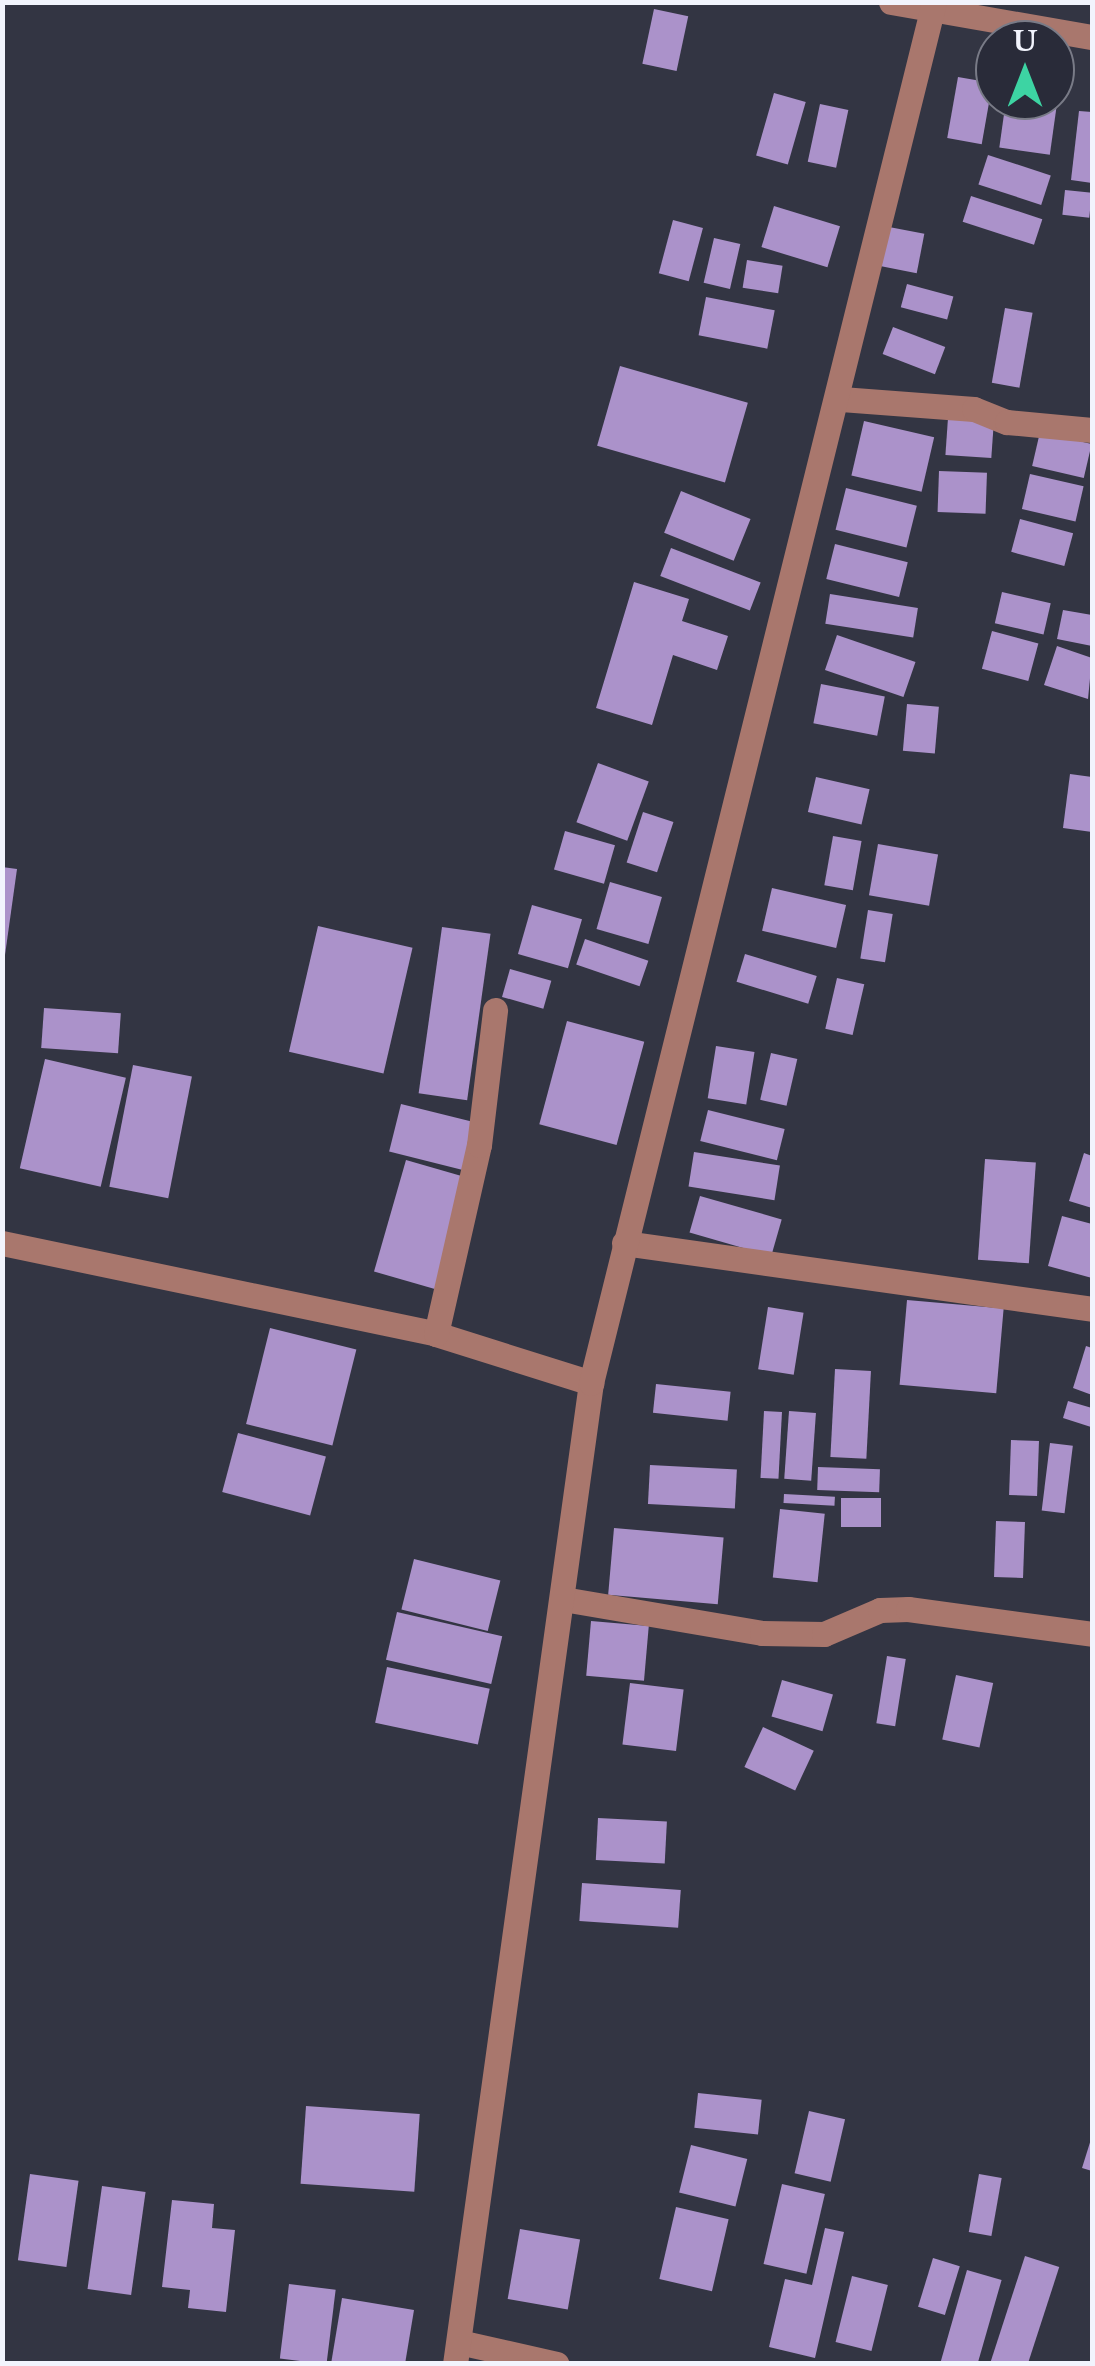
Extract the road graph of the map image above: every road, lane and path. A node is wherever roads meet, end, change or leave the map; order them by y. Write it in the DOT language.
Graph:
graph roads {
  1 [pos="890,2"];
  2 [pos="933,8"];
  3 [pos="1092,37"];
  4 [pos="841,400"];
  5 [pos="1092,430"];
  6 [pos="495,1010"];
  7 [pos="2,1243"];
  8 [pos="624,1244"];
  9 [pos="1092,1309"];
  10 [pos="436,1334"];
  11 [pos="591,1383"];
  12 [pos="563,1600"];
  13 [pos="1092,1634"];
  14 [pos="457,2353"];
  15 [pos="556,2364"];
  1 -- 2 [label="street"];
  2 -- 3 [label="street"];
  2 -- 4 [label="street"];
  4 -- 5 [label="street"];
  4 -- 8 [label="street"];
  6 -- 10 [label="street"];
  7 -- 10 [label="street"];
  8 -- 9 [label="street"];
  8 -- 11 [label="street"];
  10 -- 11 [label="street"];
  11 -- 12 [label="street"];
  12 -- 13 [label="street"];
  12 -- 14 [label="street"];
  14 -- 15 [label="street"];
}
